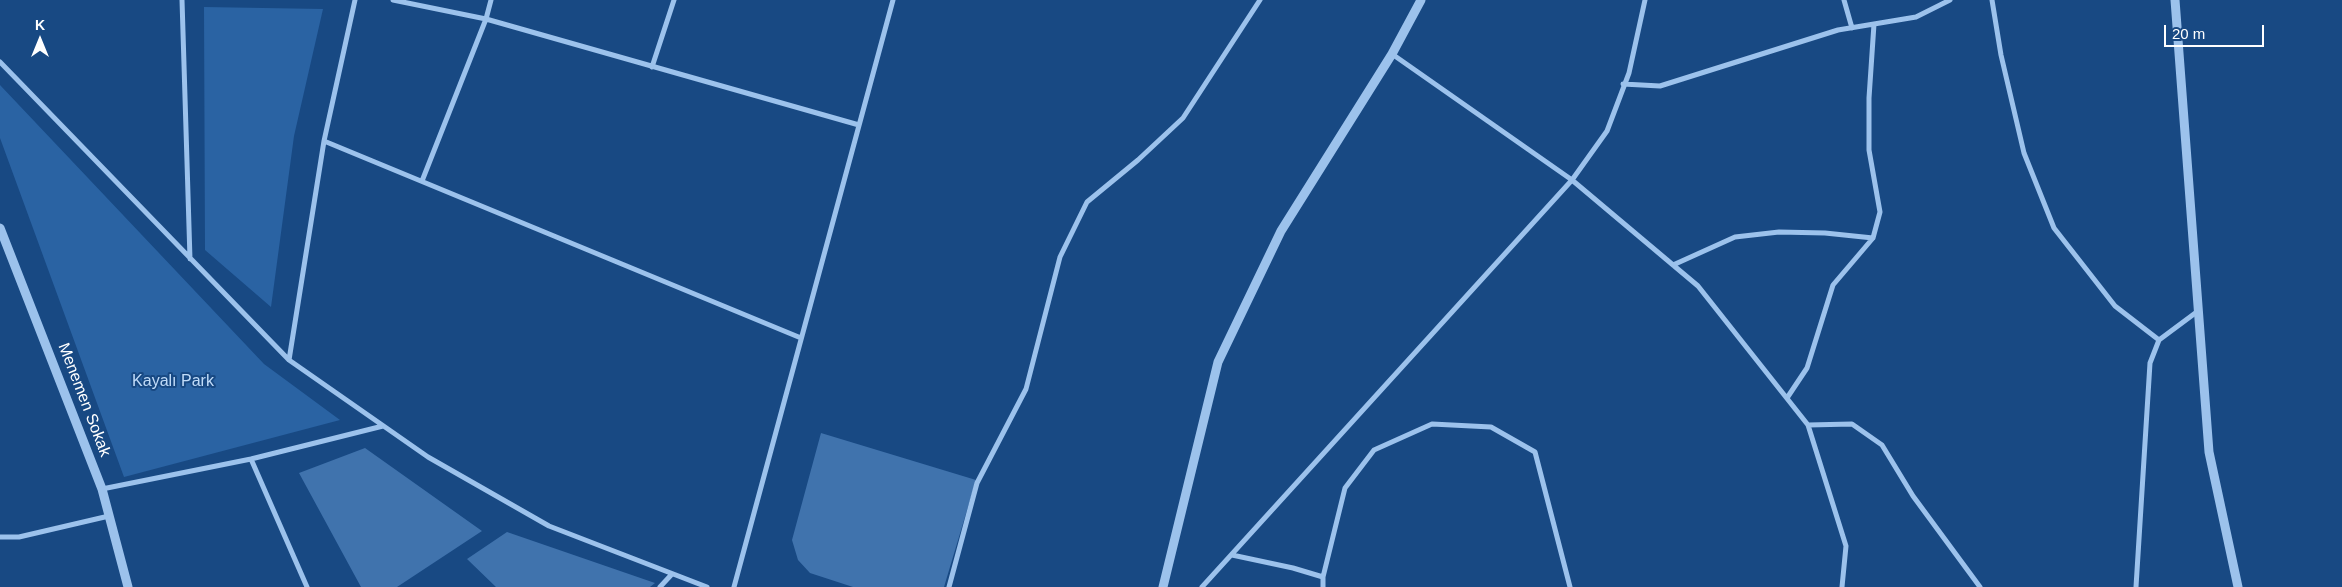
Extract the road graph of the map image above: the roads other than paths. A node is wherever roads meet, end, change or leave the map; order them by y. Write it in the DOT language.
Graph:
graph roads {
  1 [pos="182,0"];
  2 [pos="356,0"];
  3 [pos="393,0"];
  4 [pos="491,0"];
  5 [pos="674,0"];
  6 [pos="893,0"];
  7 [pos="1260,0"];
  8 [pos="1421,0"];
  9 [pos="1645,0"];
  10 [pos="1844,0"];
  11 [pos="1950,0"];
  12 [pos="1992,0"];
  13 [pos="2175,0"];
  14 [pos="486,19"];
  15 [pos="1874,24"];
  16 [pos="1852,28"];
  17 [pos="1392,54"];
  18 [pos="0,62"];
  19 [pos="652,67"];
  20 [pos="1623,84"];
  21 [pos="859,125"];
  22 [pos="324,141"];
  23 [pos="1572,180"];
  24 [pos="422,181"];
  25 [pos="0,228"];
  26 [pos="1873,238"];
  27 [pos="190,259"];
  28 [pos="1674,265"];
  29 [pos="2198,310"];
  30 [pos="801,338"];
  31 [pos="2159,340"];
  32 [pos="288,360"];
  33 [pos="1787,398"];
  34 [pos="1808,425"];
  35 [pos="383,426"];
  36 [pos="250,460"];
  37 [pos="102,489"];
  38 [pos="110,516"];
  39 [pos="0,537"];
  40 [pos="1232,556"];
  41 [pos="672,574"];
  42 [pos="1323,577"];
  43 [pos="128,587"];
  44 [pos="307,587"];
  45 [pos="660,587"];
  46 [pos="707,587"];
  47 [pos="734,587"];
  48 [pos="949,587"];
  49 [pos="1163,587"];
  50 [pos="1202,587"];
  51 [pos="1323,587"];
  52 [pos="1570,587"];
  53 [pos="1842,587"];
  54 [pos="1980,587"];
  55 [pos="2136,587"];
  56 [pos="2238,587"];
  1 -- 27 [label="street"];
  2 -- 22 [label="street"];
  3 -- 14 [label="street"];
  4 -- 14 [label="street"];
  5 -- 19 [label="street"];
  6 -- 21 [label="street"];
  7 -- 48 [label="street"];
  8 -- 17 [label="street"];
  9 -- 20 [label="street"];
  10 -- 16 [label="street"];
  11 -- 15 [label="street"];
  12 -- 31 [label="street"];
  13 -- 29 [label="street"];
  14 -- 19 [label="street"];
  14 -- 24 [label="street"];
  15 -- 16 [label="street"];
  15 -- 26 [label="street"];
  16 -- 20 [label="street"];
  17 -- 23 [label="street"];
  17 -- 49 [label="street"];
  18 -- 27 [label="street"];
  19 -- 21 [label="street"];
  20 -- 23 [label="street"];
  21 -- 30 [label="street"];
  22 -- 24 [label="street"];
  22 -- 32 [label="street"];
  23 -- 28 [label="street"];
  23 -- 40 [label="street"];
  24 -- 30 [label="street"];
  25 -- 37 [label="street, Menemen Sokak"];
  26 -- 28 [label="street"];
  26 -- 33 [label="street"];
  27 -- 32 [label="street"];
  28 -- 33 [label="street"];
  29 -- 31 [label="street"];
  29 -- 56 [label="street"];
  30 -- 47 [label="street"];
  31 -- 55 [label="street"];
  32 -- 35 [label="street"];
  33 -- 34 [label="street"];
  34 -- 53 [label="street"];
  34 -- 54 [label="street"];
  35 -- 36 [label="street"];
  35 -- 41 [label="street"];
  36 -- 37 [label="street"];
  36 -- 44 [label="street"];
  37 -- 38 [label="street, Menemen Sokak"];
  38 -- 39 [label="street"];
  38 -- 43 [label="street, Menemen Sokak"];
  40 -- 42 [label="street"];
  40 -- 50 [label="street"];
  41 -- 45 [label="street"];
  41 -- 46 [label="street"];
  42 -- 51 [label="street"];
  42 -- 52 [label="street"];
}
